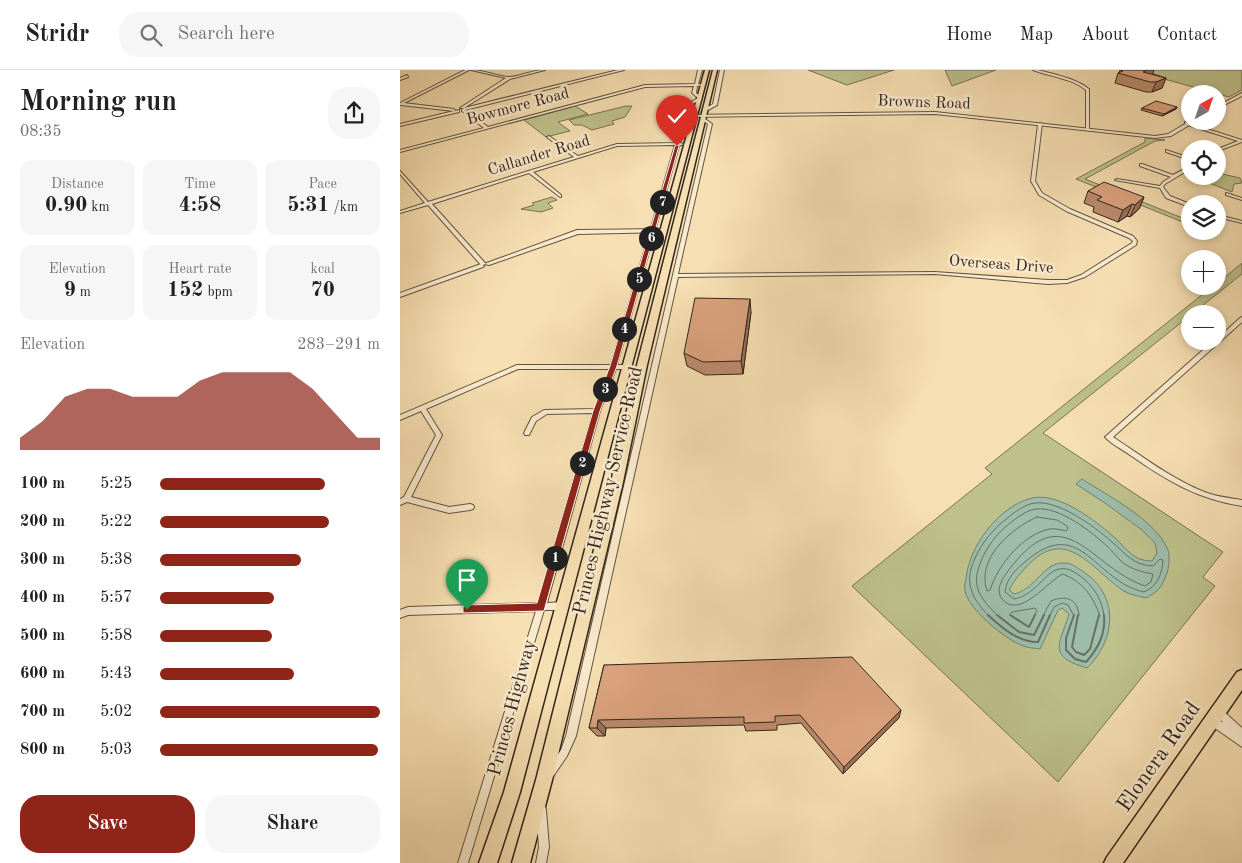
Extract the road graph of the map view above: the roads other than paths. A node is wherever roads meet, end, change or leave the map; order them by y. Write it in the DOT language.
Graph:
graph roads {
  1 [pos="467,70"];
  2 [pos="473,70"];
  3 [pos="543,70"];
  4 [pos="622,70"];
  5 [pos="700,70"];
  6 [pos="707,70"];
  7 [pos="715,70"];
  8 [pos="722,70"];
  9 [pos="1035,70"];
  10 [pos="407,76"];
  11 [pos="509,78"];
  12 [pos="400,79"];
  13 [pos="696,86"];
  14 [pos="703,87"];
  15 [pos="711,87"];
  16 [pos="1242,94"];
  17 [pos="700,98"];
  18 [pos="1226,103"];
  19 [pos="400,104"];
  20 [pos="461,109"];
  21 [pos="699,115"];
  22 [pos="1040,124"];
  23 [pos="400,125"];
  24 [pos="1181,127"];
  25 [pos="487,128"];
  26 [pos="1088,129"];
  27 [pos="1212,130"];
  28 [pos="1241,134"];
  29 [pos="548,137"];
  30 [pos="1232,137"];
  31 [pos="1242,141"];
  32 [pos="683,144"];
  33 [pos="1226,147"];
  34 [pos="400,151"];
  35 [pos="1167,151"];
  36 [pos="1181,156"];
  37 [pos="577,157"];
  38 [pos="1141,166"];
  39 [pos="400,172"];
  40 [pos="530,172"];
  41 [pos="1181,173"];
  42 [pos="1174,177"];
  43 [pos="1117,180"];
  44 [pos="1161,187"];
  45 [pos="1227,194"];
  46 [pos="684,195"];
  47 [pos="560,196"];
  48 [pos="1242,199"];
  49 [pos="1181,202"];
  50 [pos="428,203"];
  51 [pos="400,212"];
  52 [pos="1226,218"];
  53 [pos="1242,222"];
  54 [pos="661,229"];
  55 [pos="484,264"];
  56 [pos="676,276"];
  57 [pos="400,295"];
  58 [pos="1242,319"];
  59 [pos="1226,333"];
  60 [pos="1207,350"];
  61 [pos="628,363"];
  62 [pos="642,365"];
  63 [pos="614,366"];
  64 [pos="422,408"];
  65 [pos="597,411"];
  66 [pos="400,418"];
  67 [pos="526,433"];
  68 [pos="403,500"];
  69 [pos="1242,503"];
  70 [pos="470,507"];
  71 [pos="563,606"];
  72 [pos="541,608"];
  73 [pos="400,614"];
  74 [pos="1242,677"];
  75 [pos="1215,717"];
  76 [pos="1242,734"];
  77 [pos="1242,742"];
  78 [pos="544,780"];
  79 [pos="539,797"];
  80 [pos="463,863"];
  81 [pos="488,863"];
  82 [pos="521,863"];
  83 [pos="541,863"];
  84 [pos="1113,863"];
  1 -- 19 [label="street"];
  2 -- 11 [label="street"];
  3 -- 11 [label="street"];
  4 -- 20 [label="street"];
  5 -- 13 [label="street"];
  6 -- 14 [label="main road, Princes Highway"];
  7 -- 15 [label="main road, Princes Highway"];
  8 -- 21 [label="street"];
  9 -- 26 [label="street"];
  10 -- 12 [label="street"];
  11 -- 20 [label="street"];
  13 -- 14 [label="street, Bowmore Road"];
  13 -- 17 [label="street"];
  13 -- 25 [label="street, Bowmore Road"];
  14 -- 15 [label="main road"];
  14 -- 17 [label="main road, Princes Highway"];
  15 -- 21 [label="main road, Princes Highway"];
  16 -- 18 [label="street"];
  17 -- 21 [label="main road, Princes Highway"];
  19 -- 20 [label="street"];
  20 -- 23 [label="street"];
  20 -- 25 [label="street"];
  21 -- 22 [label="street, Browns Road"];
  21 -- 32 [label="main road, Princes Highway"];
  21 -- 46 [label="main road, Princes Highway"];
  21 -- 56 [label="street, Princes Highway Service Road"];
  22 -- 26 [label="street, Browns Road"];
  22 -- 56 [label="street, Overseas Drive"];
  24 -- 26 [label="street, Browns Road"];
  25 -- 34 [label="street, Bowmore Road"];
  27 -- 30 [label="street"];
  28 -- 30 [label="street"];
  29 -- 37 [label="street"];
  30 -- 31 [label="street"];
  31 -- 33 [label="street"];
  32 -- 37 [label="street, Callander Road"];
  32 -- 54 [label="main road, Princes Highway"];
  35 -- 36 [label="street"];
  37 -- 40 [label="street, Callander Road"];
  38 -- 42 [label="street"];
  39 -- 50 [label="street"];
  40 -- 47 [label="street"];
  40 -- 50 [label="street, Callander Road"];
  41 -- 42 [label="street"];
  42 -- 44 [label="street"];
  43 -- 44 [label="street"];
  44 -- 49 [label="street"];
  45 -- 48 [label="street"];
  46 -- 54 [label="main road"];
  46 -- 62 [label="main road, Princes Highway"];
  50 -- 51 [label="street, Callander Road"];
  50 -- 55 [label="street"];
  52 -- 53 [label="street"];
  54 -- 55 [label="street"];
  54 -- 61 [label="main road, Princes Highway"];
  54 -- 63 [label="street, Princes Highway Service Road"];
  55 -- 57 [label="street"];
  56 -- 78 [label="street, Princes Highway Service Road"];
  58 -- 59 [label="street"];
  60 -- 69 [label="street"];
  61 -- 62 [label="main road"];
  61 -- 63 [label="street"];
  61 -- 71 [label="main road, Princes Highway"];
  62 -- 78 [label="main road, Princes Highway"];
  63 -- 64 [label="street"];
  63 -- 65 [label="street, Princes Highway Service Road"];
  64 -- 66 [label="street"];
  64 -- 68 [label="street"];
  65 -- 67 [label="street"];
  65 -- 72 [label="street, Princes Highway Service Road"];
  68 -- 70 [label="street"];
  71 -- 72 [label="street"];
  71 -- 81 [label="main road, Princes Highway"];
  72 -- 73 [label="street"];
  72 -- 80 [label="street, Princes Highway"];
  74 -- 75 [label="main road, Elonera Road"];
  75 -- 76 [label="street"];
  75 -- 77 [label="street"];
  75 -- 84 [label="main road, Elonera Road"];
  78 -- 79 [label="main road, Princes Highway"];
  79 -- 82 [label="main road, Princes Highway"];
  79 -- 83 [label="street"];
}
